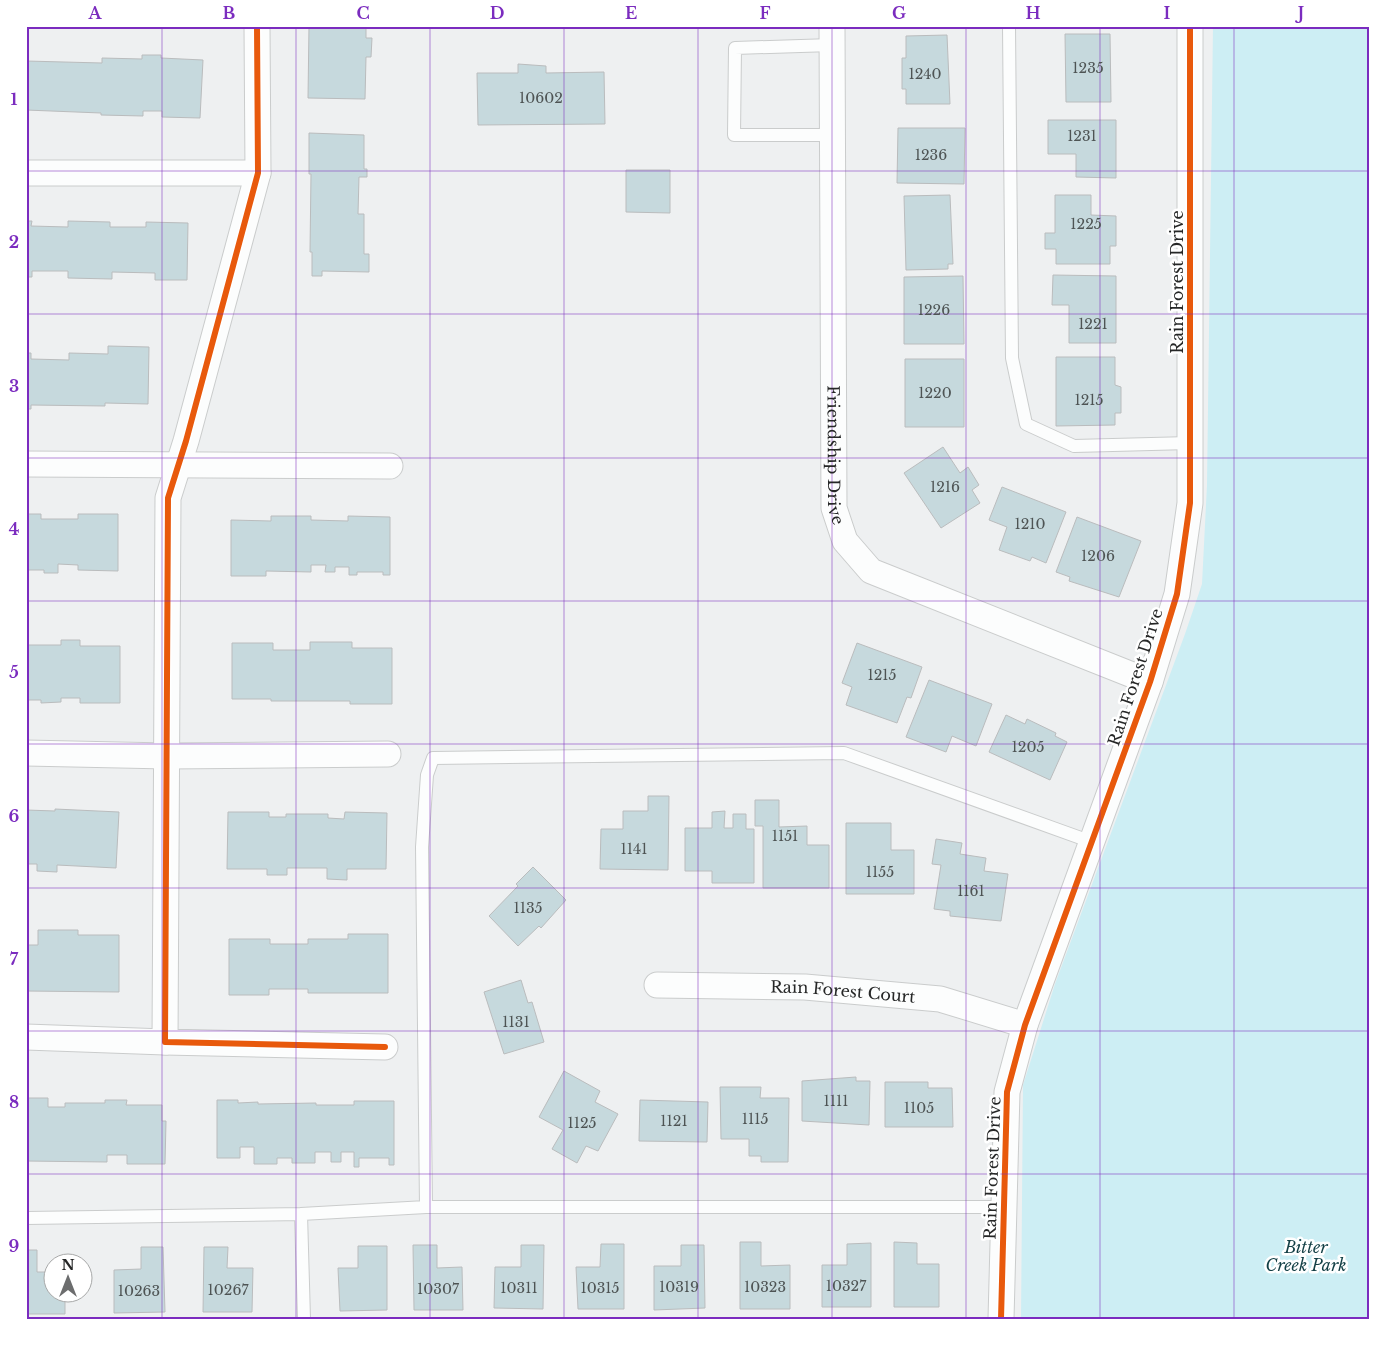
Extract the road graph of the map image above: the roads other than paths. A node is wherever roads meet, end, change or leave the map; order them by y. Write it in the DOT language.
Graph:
graph roads {
  1 [pos="257,26"];
  2 [pos="1009,26"];
  3 [pos="1190,26"];
  4 [pos="832,36"];
  5 [pos="832,135"];
  6 [pos="26,174"];
  7 [pos="258,174"];
  8 [pos="1190,443"];
  9 [pos="26,464"];
  10 [pos="179,464"];
  11 [pos="390,466"];
  12 [pos="1150,682"];
  13 [pos="26,754"];
  14 [pos="388,754"];
  15 [pos="167,756"];
  16 [pos="1092,842"];
  17 [pos="657,985"];
  18 [pos="1025,1025"];
  19 [pos="26,1037"];
  20 [pos="166,1042"];
  21 [pos="385,1047"];
  22 [pos="426,1207"];
  23 [pos="1004,1208"];
  24 [pos="301,1214"];
  25 [pos="26,1218"];
  26 [pos="304,1319"];
  27 [pos="1002,1319"];
  1 -- 7 [label="street"];
  2 -- 8 [label="lane"];
  3 -- 8 [label="street, Rain Forest Drive"];
  4 -- 5 [label="street, Friendship Drive"];
  4 -- 5 [label="lane"];
  5 -- 12 [label="street, Friendship Drive"];
  6 -- 7 [label="street"];
  7 -- 10 [label="street"];
  8 -- 12 [label="street, Rain Forest Drive"];
  9 -- 10 [label="street"];
  10 -- 11 [label="street"];
  10 -- 15 [label="street"];
  12 -- 16 [label="street, Rain Forest Drive"];
  13 -- 15 [label="street"];
  14 -- 15 [label="street"];
  15 -- 20 [label="street"];
  16 -- 18 [label="street, Rain Forest Drive"];
  16 -- 22 [label="lane"];
  17 -- 18 [label="street, Rain Forest Court"];
  18 -- 23 [label="street, Rain Forest Drive"];
  19 -- 20 [label="street"];
  20 -- 21 [label="street"];
  22 -- 23 [label="lane"];
  22 -- 24 [label="lane"];
  23 -- 27 [label="street, Rain Forest Drive"];
  24 -- 25 [label="lane"];
  24 -- 26 [label="lane"];
}
